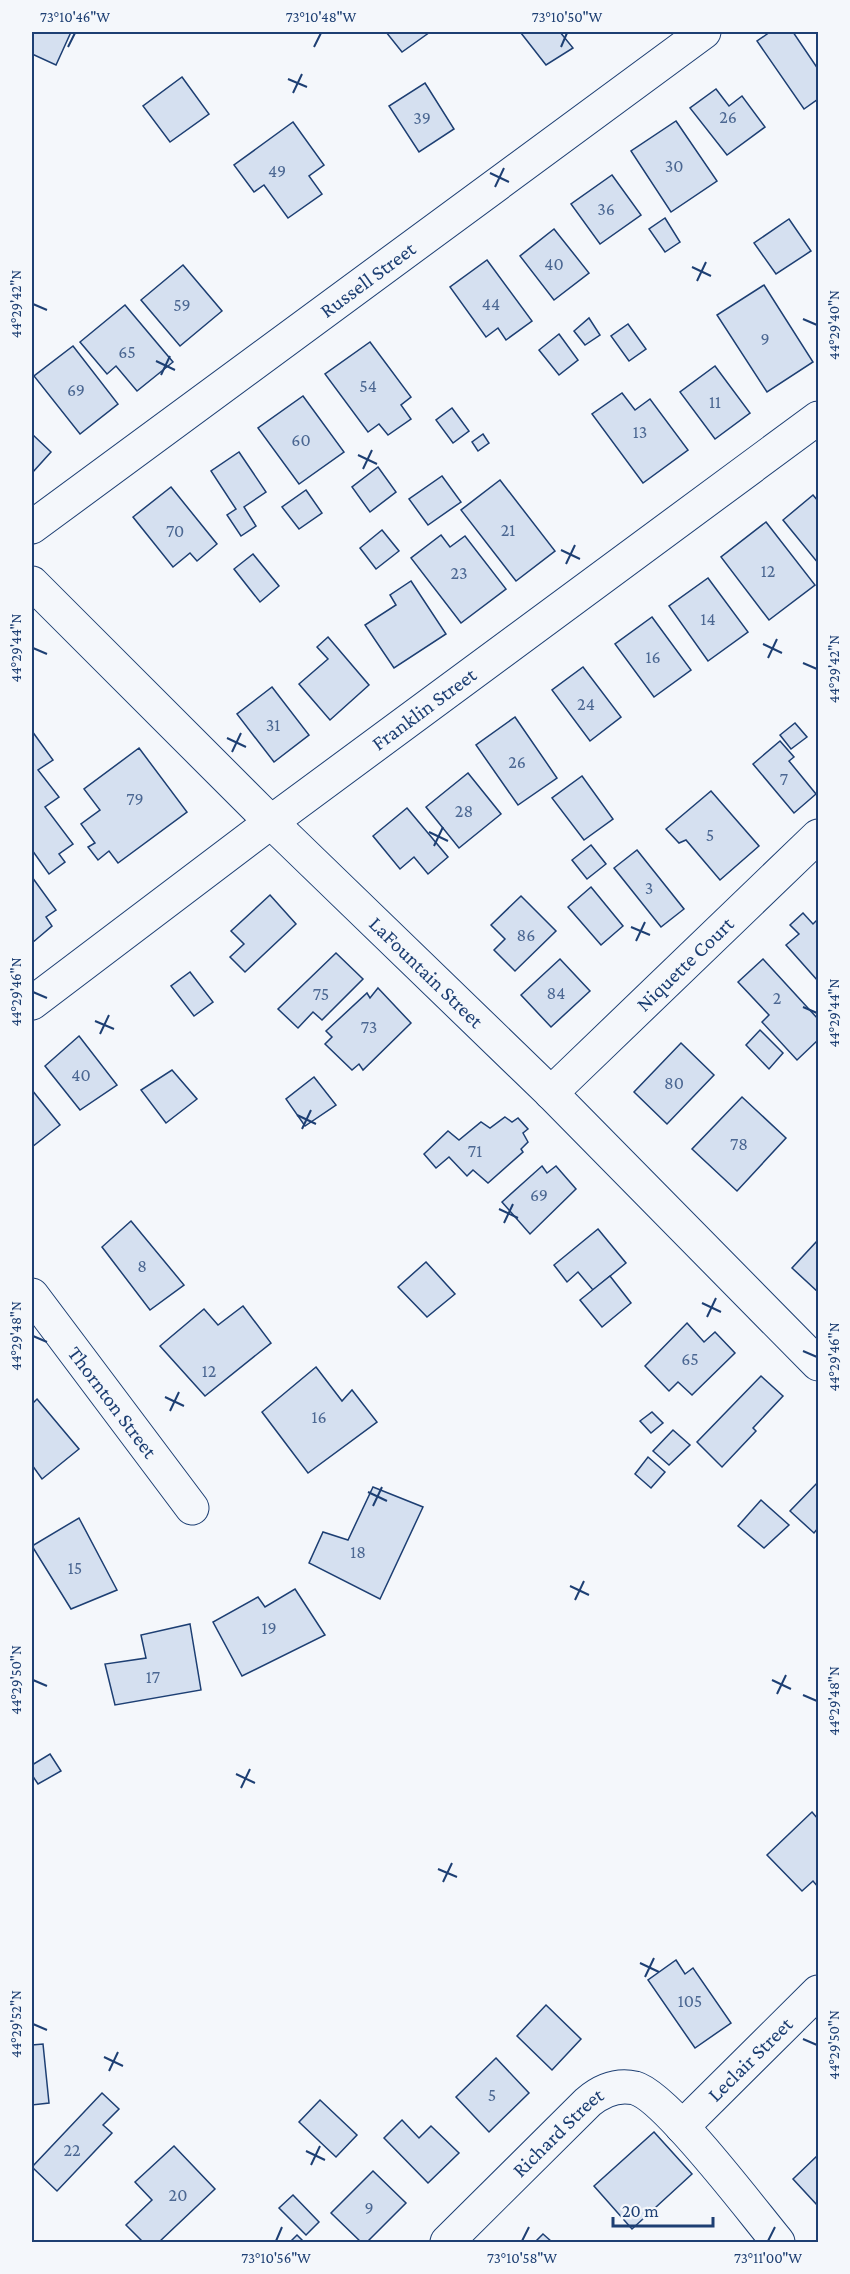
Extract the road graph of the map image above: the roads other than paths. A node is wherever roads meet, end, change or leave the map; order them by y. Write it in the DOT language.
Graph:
graph roads {
  1 [pos="704,32"];
  2 [pos="819,418"];
  3 [pos="32,527"];
  4 [pos="32,583"];
  5 [pos="271,822"];
  6 [pos="819,836"];
  7 [pos="32,1003"];
  8 [pos="551,1093"];
  9 [pos="32,1295"];
  10 [pos="819,1364"];
  11 [pos="192,1508"];
  12 [pos="819,1992"];
  13 [pos="682,2127"];
  14 [pos="447,2242"];
  15 [pos="778,2242"];
  1 -- 3 [label="street, Russell Street"];
  2 -- 5 [label="street, Franklin Street"];
  4 -- 5 [label="street, LaFountain Street"];
  5 -- 7 [label="street, Franklin Street"];
  5 -- 8 [label="street, LaFountain Street"];
  6 -- 8 [label="street, Niquette Court"];
  8 -- 10 [label="street, LaFountain Street"];
  9 -- 11 [label="street, Thornton Street"];
  12 -- 13 [label="street, Leclair Street"];
  13 -- 14 [label="street, Richard Street"];
  13 -- 15 [label="street, Richard Street"];
}
